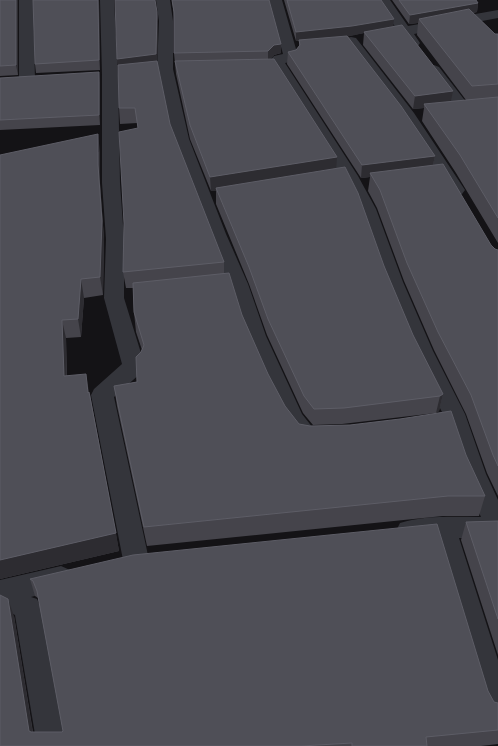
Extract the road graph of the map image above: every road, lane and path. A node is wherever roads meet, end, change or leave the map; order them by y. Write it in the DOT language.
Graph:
graph roads {
  1 [pos="26,0"];
  2 [pos="107,0"];
  3 [pos="163,0"];
  4 [pos="275,0"];
  5 [pos="383,0"];
  6 [pos="495,11"];
  7 [pos="471,20"];
  8 [pos="482,30"];
  9 [pos="405,32"];
  10 [pos="42,80"];
  11 [pos="420,115"];
  12 [pos="462,201"];
  13 [pos="454,414"];
  14 [pos="436,422"];
  15 [pos="328,435"];
  16 [pos="498,527"];
  17 [pos="443,528"];
  18 [pos="383,534"];
  19 [pos="136,561"];
  20 [pos="83,572"];
  21 [pos="0,592"];
  22 [pos="498,706"];
  23 [pos="52,746"];
  1 -- 10 [label="street"];
  2 -- 19 [label="street"];
  3 -- 15 [label="street"];
  4 -- 13 [label="street"];
  5 -- 9 [label="street"];
  6 -- 7 [label="street"];
  7 -- 8 [label="street"];
  7 -- 9 [label="street"];
  9 -- 11 [label="street"];
  9 -- 11 [label="street"];
  11 -- 12 [label="street"];
  13 -- 14 [label="street"];
  13 -- 16 [label="street"];
  16 -- 17 [label="street"];
  17 -- 18 [label="street"];
  17 -- 22 [label="street"];
  20 -- 21 [label="street"];
  21 -- 23 [label="street"];
}
